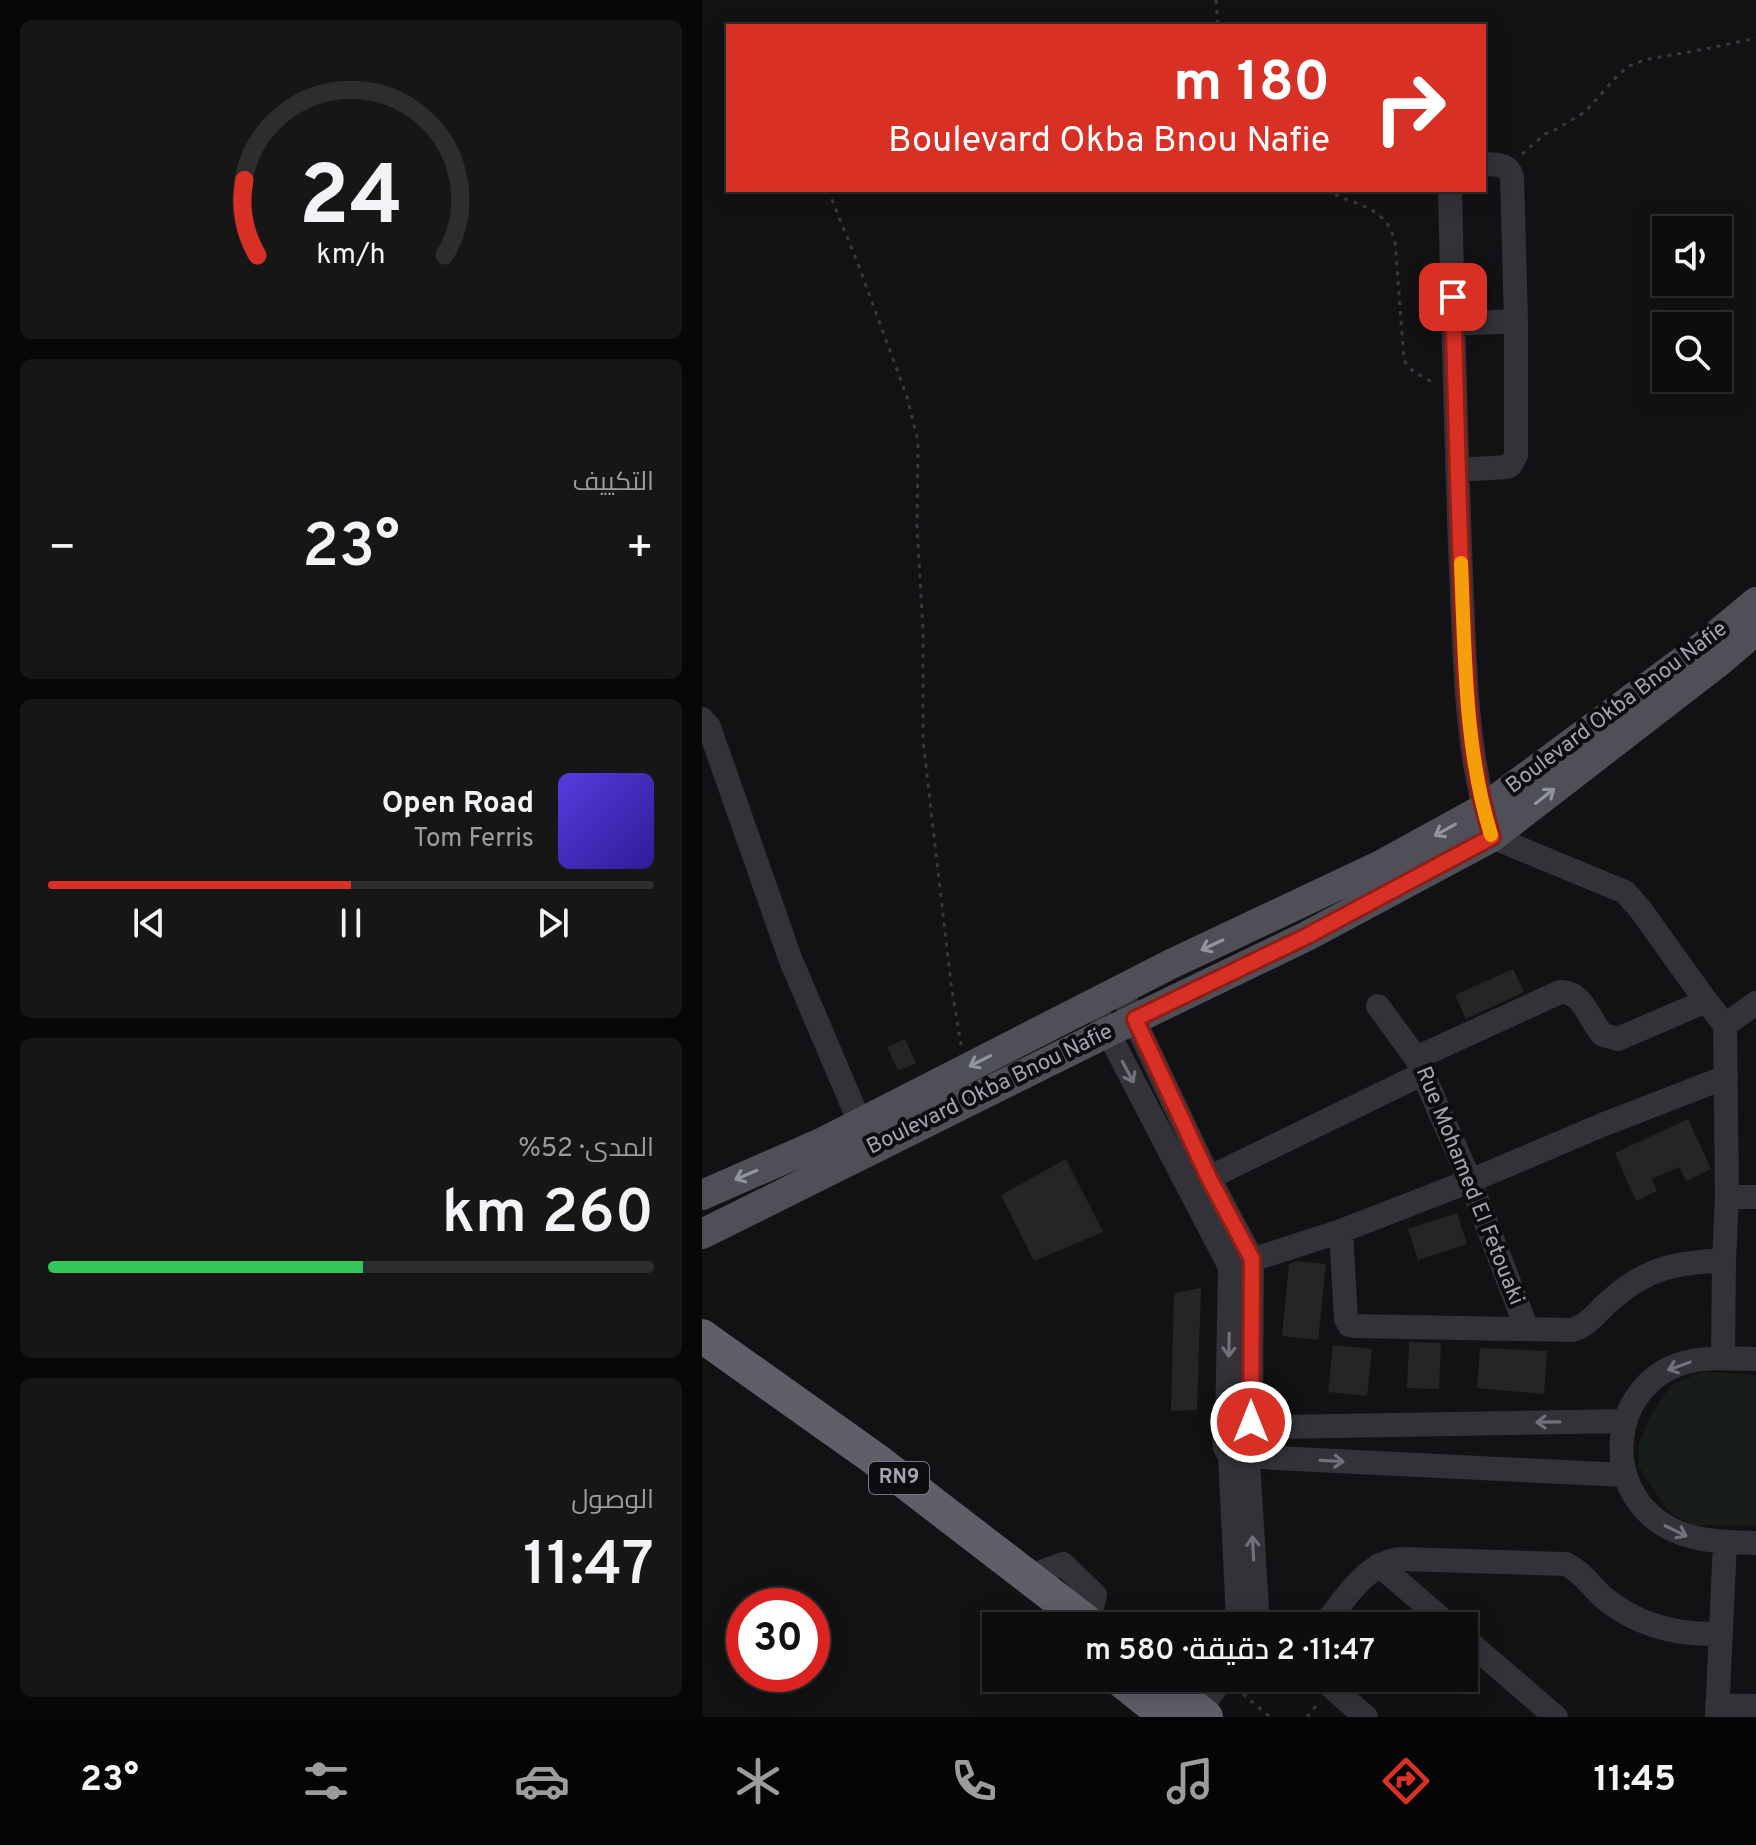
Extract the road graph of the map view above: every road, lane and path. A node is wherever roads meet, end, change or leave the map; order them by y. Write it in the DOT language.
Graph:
graph roads {
  1 [pos="1216,0"];
  2 [pos="1218,24"];
  3 [pos="1756,38"];
  4 [pos="1495,165"];
  5 [pos="829,192"];
  6 [pos="1331,192"];
  7 [pos="1450,192"];
  8 [pos="1516,321"];
  9 [pos="1453,324"];
  10 [pos="1455,393"];
  11 [pos="1457,470"];
  12 [pos="1756,602"];
  13 [pos="1756,630"];
  14 [pos="702,719"];
  15 [pos="1487,823"];
  16 [pos="1120,990"];
  17 [pos="1706,1001"];
  18 [pos="1093,1003"];
  19 [pos="1756,1003"];
  20 [pos="1378,1006"];
  21 [pos="1725,1025"];
  22 [pos="1121,1026"];
  23 [pos="1419,1066"];
  24 [pos="965,1069"];
  25 [pos="1726,1077"];
  26 [pos="860,1123"];
  27 [pos="1470,1181"];
  28 [pos="1199,1183"];
  29 [pos="702,1195"];
  30 [pos="1727,1197"];
  31 [pos="1756,1197"];
  32 [pos="1341,1231"];
  33 [pos="702,1234"];
  34 [pos="1724,1260"];
  35 [pos="1241,1263"];
  36 [pos="1527,1329"];
  37 [pos="702,1336"];
  38 [pos="702,1356"];
  39 [pos="1723,1358"];
  40 [pos="1756,1359"];
  41 [pos="1626,1421"];
  42 [pos="1254,1425"];
  43 [pos="1227,1429"];
  44 [pos="1244,1458"];
  45 [pos="1624,1475"];
  46 [pos="1725,1542"];
  47 [pos="1756,1543"];
  48 [pos="1379,1565"];
  49 [pos="1035,1612"];
  50 [pos="1074,1612"];
  51 [pos="1244,1612"];
  52 [pos="1334,1612"];
  53 [pos="1434,1612"];
  54 [pos="1719,1634"];
  55 [pos="1478,1650"];
  56 [pos="1161,1692"];
  57 [pos="1337,1692"];
  58 [pos="1243,1694"];
  59 [pos="1183,1699"];
  60 [pos="1756,1706"];
  61 [pos="1717,1711"];
  62 [pos="1552,1716"];
  63 [pos="1270,1717"];
  64 [pos="1366,1717"];
  1 -- 2 [label="path"];
  3 -- 4 [label="path"];
  4 -- 8 [label="street"];
  5 -- 24 [label="path"];
  6 -- 10 [label="path"];
  7 -- 9 [label="street"];
  8 -- 9 [label="street"];
  8 -- 11 [label="street"];
  9 -- 10 [label="street"];
  10 -- 11 [label="street"];
  11 -- 15 [label="street"];
  12 -- 15 [label="main road, Boulevard Okba Bnou Nafie"];
  15 -- 13 [label="main road, Boulevard Okba Bnou Nafie, one-way"];
  14 -- 26 [label="street"];
  15 -- 16 [label="main road, Boulevard Okba Bnou Nafie, one-way"];
  15 -- 17 [label="street"];
  15 -- 22 [label="main road, Boulevard Okba Bnou Nafie"];
  16 -- 18 [label="main road, Boulevard Okba Bnou Nafie"];
  16 -- 22 [label="street"];
  17 -- 21 [label="street"];
  17 -- 23 [label="street"];
  18 -- 22 [label="street"];
  18 -- 24 [label="main road, Boulevard Okba Bnou Nafie, one-way"];
  19 -- 21 [label="street"];
  20 -- 23 [label="street, Rue Mohamed El Fetouaki"];
  21 -- 25 [label="street"];
  22 -- 28 [label="street"];
  22 -- 33 [label="main road, Boulevard Okba Bnou Nafie"];
  23 -- 27 [label="street, Rue Mohamed El Fetouaki"];
  23 -- 28 [label="street"];
  24 -- 26 [label="main road, Boulevard Okba Bnou Nafie"];
  25 -- 27 [label="street"];
  25 -- 30 [label="street"];
  26 -- 29 [label="main road, Boulevard Okba Bnou Nafie, one-way"];
  27 -- 32 [label="street"];
  27 -- 36 [label="street, Rue Mohamed El Fetouaki"];
  28 -- 35 [label="street"];
  30 -- 31 [label="street"];
  30 -- 34 [label="street"];
  32 -- 35 [label="street"];
  32 -- 36 [label="street"];
  34 -- 36 [label="street"];
  34 -- 39 [label="street"];
  35 -- 42 [label="street"];
  35 -- 43 [label="street, one-way"];
  37 -- 50 [label="highway, RN9"];
  38 -- 49 [label="highway, RN9"];
  39 -- 40 [label="street"];
  39 -- 41 [label="street, one-way"];
  41 -- 42 [label="street, one-way"];
  41 -- 45 [label="street"];
  42 -- 43 [label="street"];
  42 -- 44 [label="street"];
  43 -- 44 [label="street"];
  44 -- 45 [label="street, one-way"];
  44 -- 51 [label="street"];
  45 -- 46 [label="street, one-way"];
  46 -- 47 [label="street"];
  46 -- 54 [label="street"];
  48 -- 52 [label="street"];
  48 -- 53 [label="street"];
  48 -- 54 [label="street"];
  54 -- 61 [label="street"];
  55 -- 62 [label="street"];
  56 -- 59 [label="highway"];
  57 -- 64 [label="street"];
  58 -- 63 [label="path"];
  60 -- 61 [label="street"];
}
